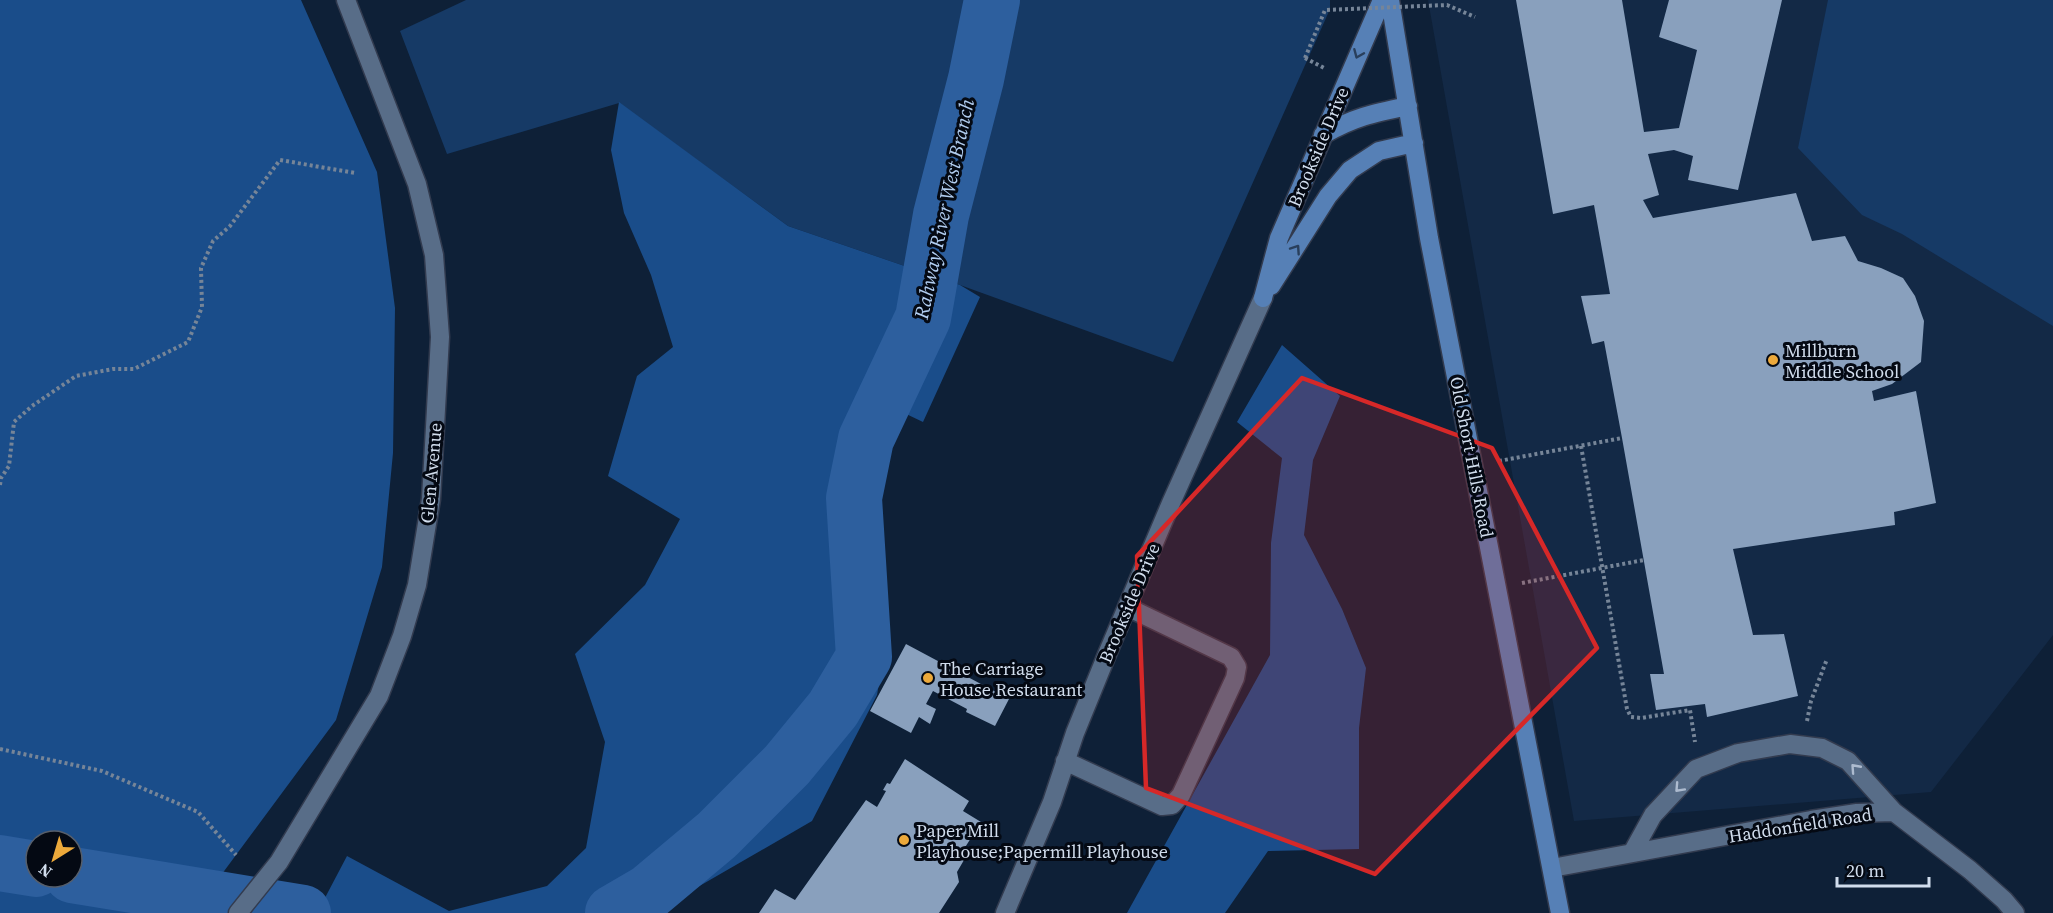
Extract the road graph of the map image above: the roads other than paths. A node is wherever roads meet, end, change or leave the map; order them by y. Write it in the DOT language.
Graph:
graph roads {
  1 [pos="346,0"];
  2 [pos="1382,0"];
  3 [pos="1390,0"];
  4 [pos="1408,105"];
  5 [pos="1323,135"];
  6 [pos="1414,143"];
  7 [pos="1263,298"];
  8 [pos="1128,607"];
  9 [pos="1065,761"];
  10 [pos="1894,812"];
  11 [pos="1632,853"];
  12 [pos="1552,868"];
  13 [pos="238,913"];
  14 [pos="1005,913"];
  15 [pos="1560,913"];
  16 [pos="2015,913"];
  1 -- 13 [label="street, Glen Avenue"];
  2 -- 5 [label="main road, Brookside Drive, one-way"];
  3 -- 4 [label="main road, Old Short Hills Road"];
  4 -- 5 [label="main road"];
  4 -- 6 [label="main road, Old Short Hills Road"];
  5 -- 7 [label="main road, Brookside Drive"];
  7 -- 6 [label="main road, Brookside Drive, one-way"];
  6 -- 12 [label="main road, Old Short Hills Road"];
  7 -- 8 [label="street, Brookside Drive"];
  8 -- 9 [label="street, Brookside Drive"];
  8 -- 9 [label="street"];
  9 -- 14 [label="street, Brookside Drive"];
  10 -- 11 [label="street, Haddonfield Road"];
  10 -- 11 [label="street, one-way"];
  10 -- 16 [label="street, Haddonfield Road"];
  11 -- 12 [label="street, Haddonfield Road"];
  12 -- 15 [label="main road, Old Short Hills Road"];
}
